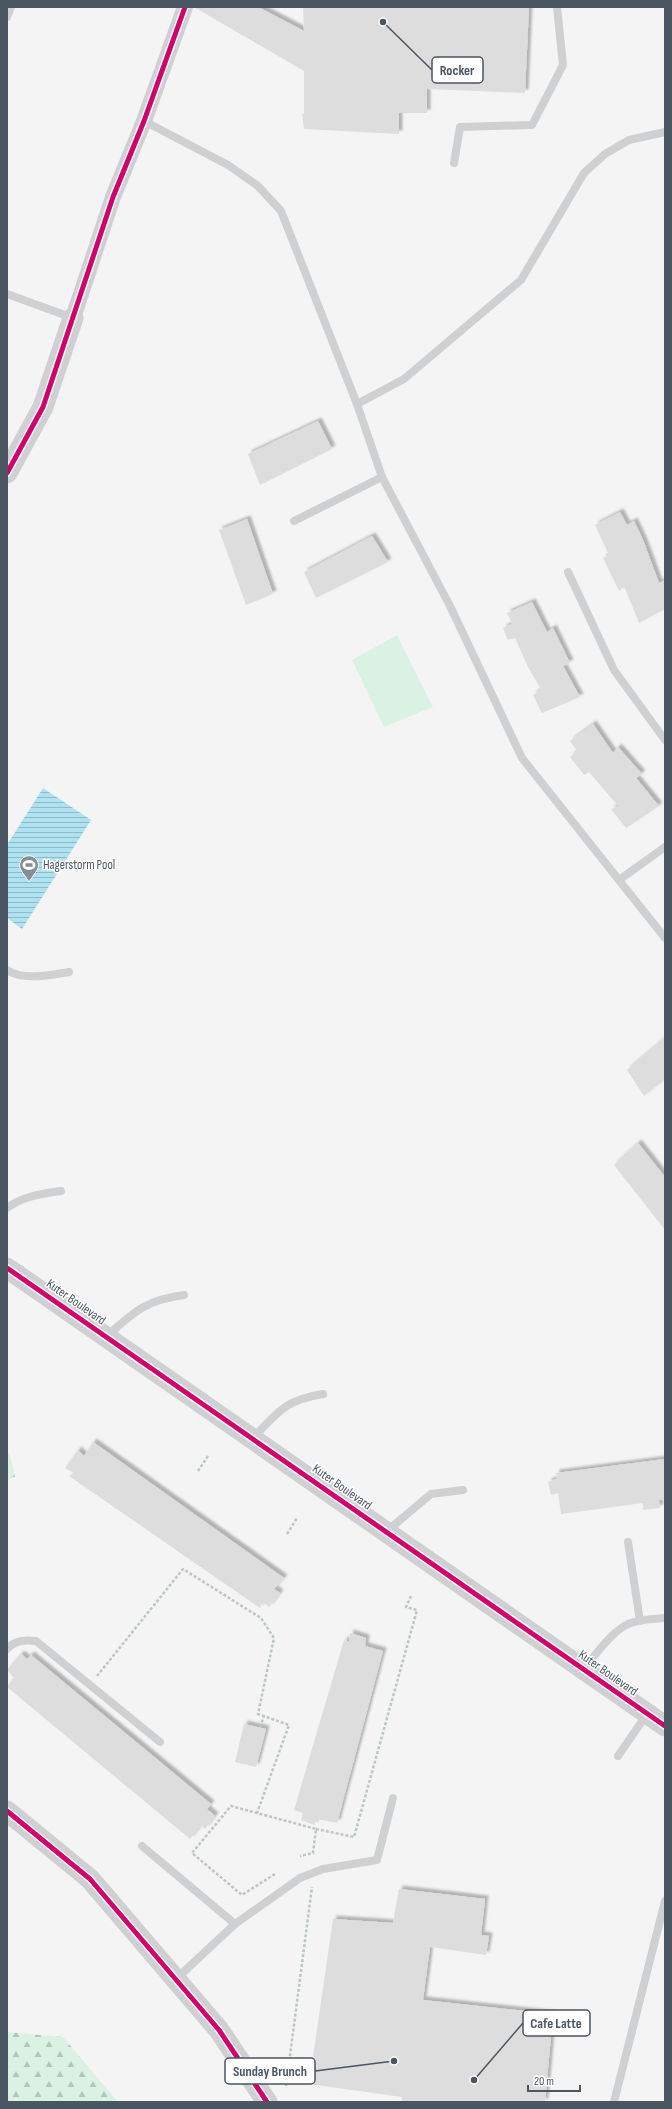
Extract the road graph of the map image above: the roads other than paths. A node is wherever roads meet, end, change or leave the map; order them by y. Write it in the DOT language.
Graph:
graph roads {
  1 [pos="10,7"];
  2 [pos="185,7"];
  3 [pos="558,7"];
  4 [pos="7,17"];
  5 [pos="144,121"];
  6 [pos="665,132"];
  7 [pos="454,163"];
  8 [pos="7,294"];
  9 [pos="73,318"];
  10 [pos="357,404"];
  11 [pos="7,473"];
  12 [pos="382,477"];
  13 [pos="294,521"];
  14 [pos="568,572"];
  15 [pos="665,740"];
  16 [pos="665,846"];
  17 [pos="618,880"];
  18 [pos="665,938"];
  19 [pos="7,970"];
  20 [pos="68,972"];
  21 [pos="61,1191"];
  22 [pos="7,1208"];
  23 [pos="7,1268"];
  24 [pos="184,1295"];
  25 [pos="106,1336"];
  26 [pos="323,1394"];
  27 [pos="252,1438"];
  28 [pos="462,1490"];
  29 [pos="387,1532"];
  30 [pos="628,1542"];
  31 [pos="665,1618"];
  32 [pos="640,1620"];
  33 [pos="7,1650"];
  34 [pos="584,1669"];
  35 [pos="647,1713"];
  36 [pos="665,1726"];
  37 [pos="160,1742"];
  38 [pos="618,1756"];
  39 [pos="393,1798"];
  40 [pos="7,1811"];
  41 [pos="142,1846"];
  42 [pos="665,1901"];
  43 [pos="235,1924"];
  44 [pos="176,1979"];
  45 [pos="267,2102"];
  46 [pos="614,2102"];
  1 -- 4 [label="lane"];
  2 -- 5 [label="street"];
  3 -- 7 [label="lane"];
  5 -- 9 [label="street"];
  5 -- 10 [label="lane"];
  6 -- 10 [label="lane"];
  8 -- 9 [label="lane"];
  9 -- 11 [label="street"];
  10 -- 12 [label="lane"];
  12 -- 13 [label="lane"];
  12 -- 17 [label="lane"];
  14 -- 15 [label="lane"];
  16 -- 17 [label="lane"];
  17 -- 18 [label="lane"];
  19 -- 20 [label="lane"];
  21 -- 22 [label="lane"];
  23 -- 25 [label="street, Kuter Boulevard"];
  24 -- 25 [label="lane"];
  25 -- 27 [label="street, Kuter Boulevard"];
  26 -- 27 [label="lane"];
  27 -- 29 [label="street, Kuter Boulevard"];
  28 -- 29 [label="lane"];
  29 -- 34 [label="street, Kuter Boulevard"];
  30 -- 32 [label="lane"];
  31 -- 32 [label="lane"];
  32 -- 34 [label="lane"];
  33 -- 37 [label="lane"];
  34 -- 35 [label="street, Kuter Boulevard"];
  35 -- 36 [label="street, Kuter Boulevard"];
  35 -- 38 [label="lane"];
  39 -- 43 [label="lane"];
  40 -- 44 [label="street"];
  41 -- 43 [label="lane"];
  42 -- 46 [label="lane"];
  43 -- 44 [label="lane"];
  44 -- 45 [label="street"];
}
